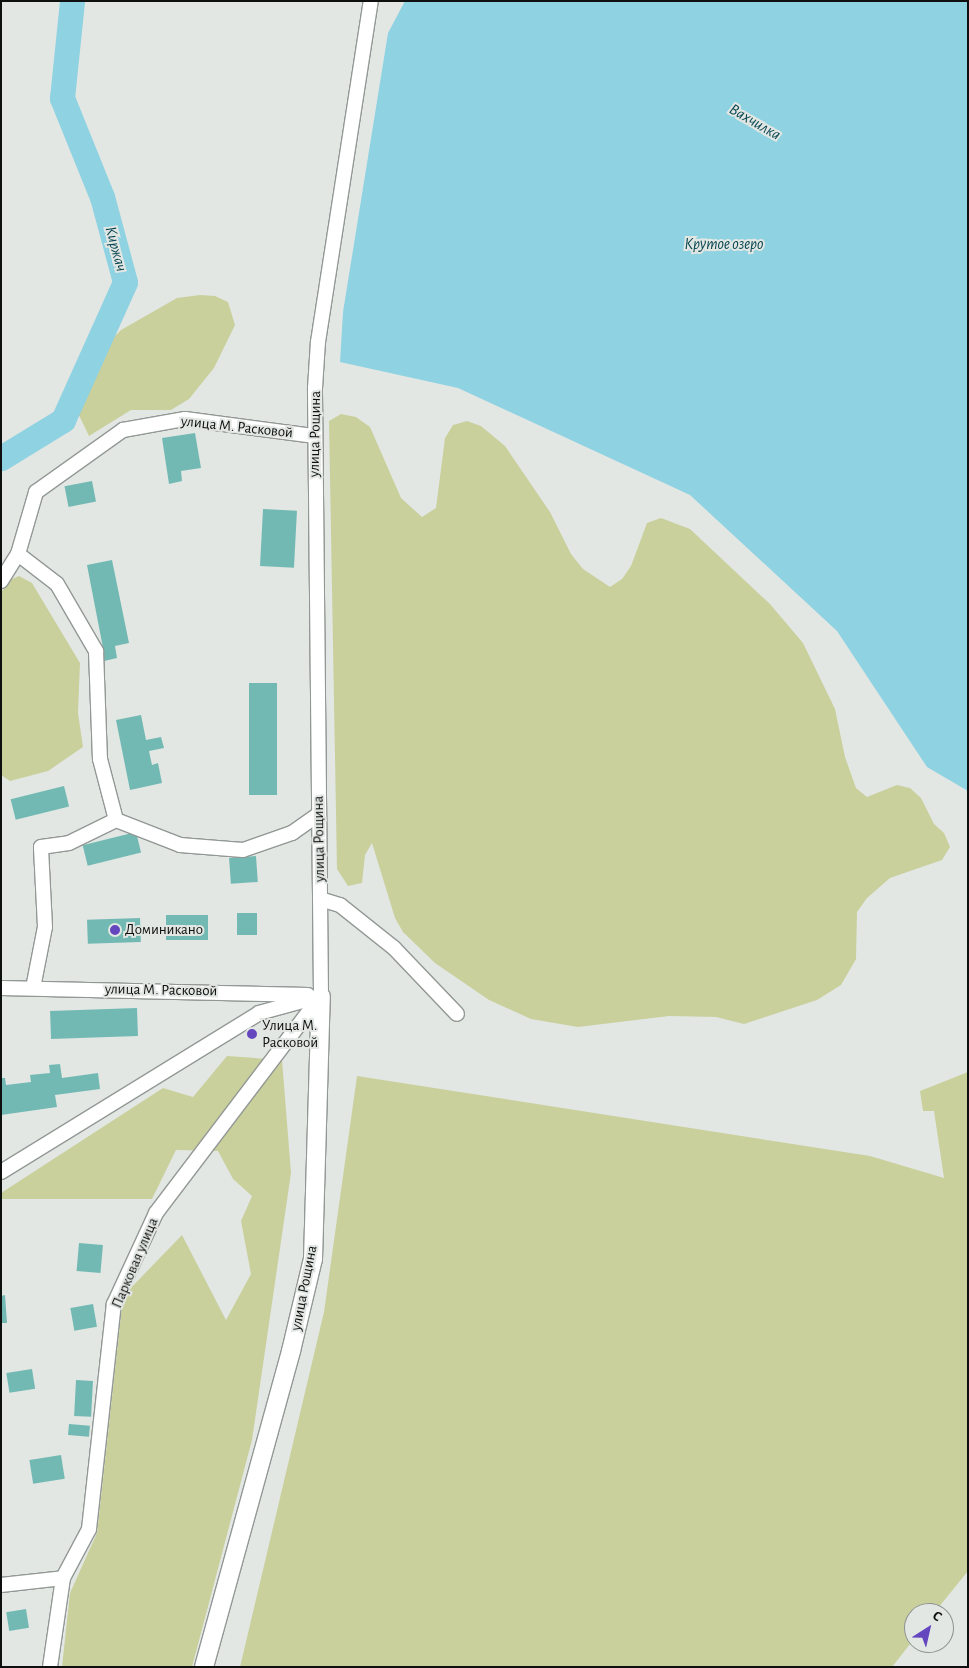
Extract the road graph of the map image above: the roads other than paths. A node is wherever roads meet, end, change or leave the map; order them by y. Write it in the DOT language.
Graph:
graph roads {
  1 [pos="371,1"];
  2 [pos="315,436"];
  3 [pos="18,554"];
  4 [pos="1,581"];
  5 [pos="318,814"];
  6 [pos="116,820"];
  7 [pos="320,899"];
  8 [pos="1,988"];
  9 [pos="33,988"];
  10 [pos="246,992"];
  11 [pos="321,996"];
  12 [pos="259,1013"];
  13 [pos="457,1014"];
  14 [pos="1,1172"];
  15 [pos="63,1578"];
  16 [pos="1,1585"];
  17 [pos="50,1667"];
  18 [pos="204,1667"];
  1 -- 2 [label="street, улица Рощина"];
  2 -- 3 [label="street, улица М. Расковой"];
  2 -- 5 [label="street, улица Рощина"];
  3 -- 4 [label="street, улица М. Расковой"];
  3 -- 6 [label="street"];
  5 -- 6 [label="street"];
  5 -- 7 [label="street, улица Рощина"];
  6 -- 9 [label="street"];
  7 -- 11 [label="street, улица Рощина"];
  7 -- 13 [label="street"];
  8 -- 9 [label="street, улица М. Расковой"];
  9 -- 10 [label="street, улица М. Расковой"];
  10 -- 11 [label="street, улица М. Расковой"];
  10 -- 12 [label="street"];
  11 -- 12 [label="street"];
  11 -- 15 [label="street, Парковая улица"];
  11 -- 18 [label="street, улица Рощина"];
  12 -- 14 [label="street"];
  15 -- 16 [label="street"];
  15 -- 17 [label="street, Парковая улица"];
}
